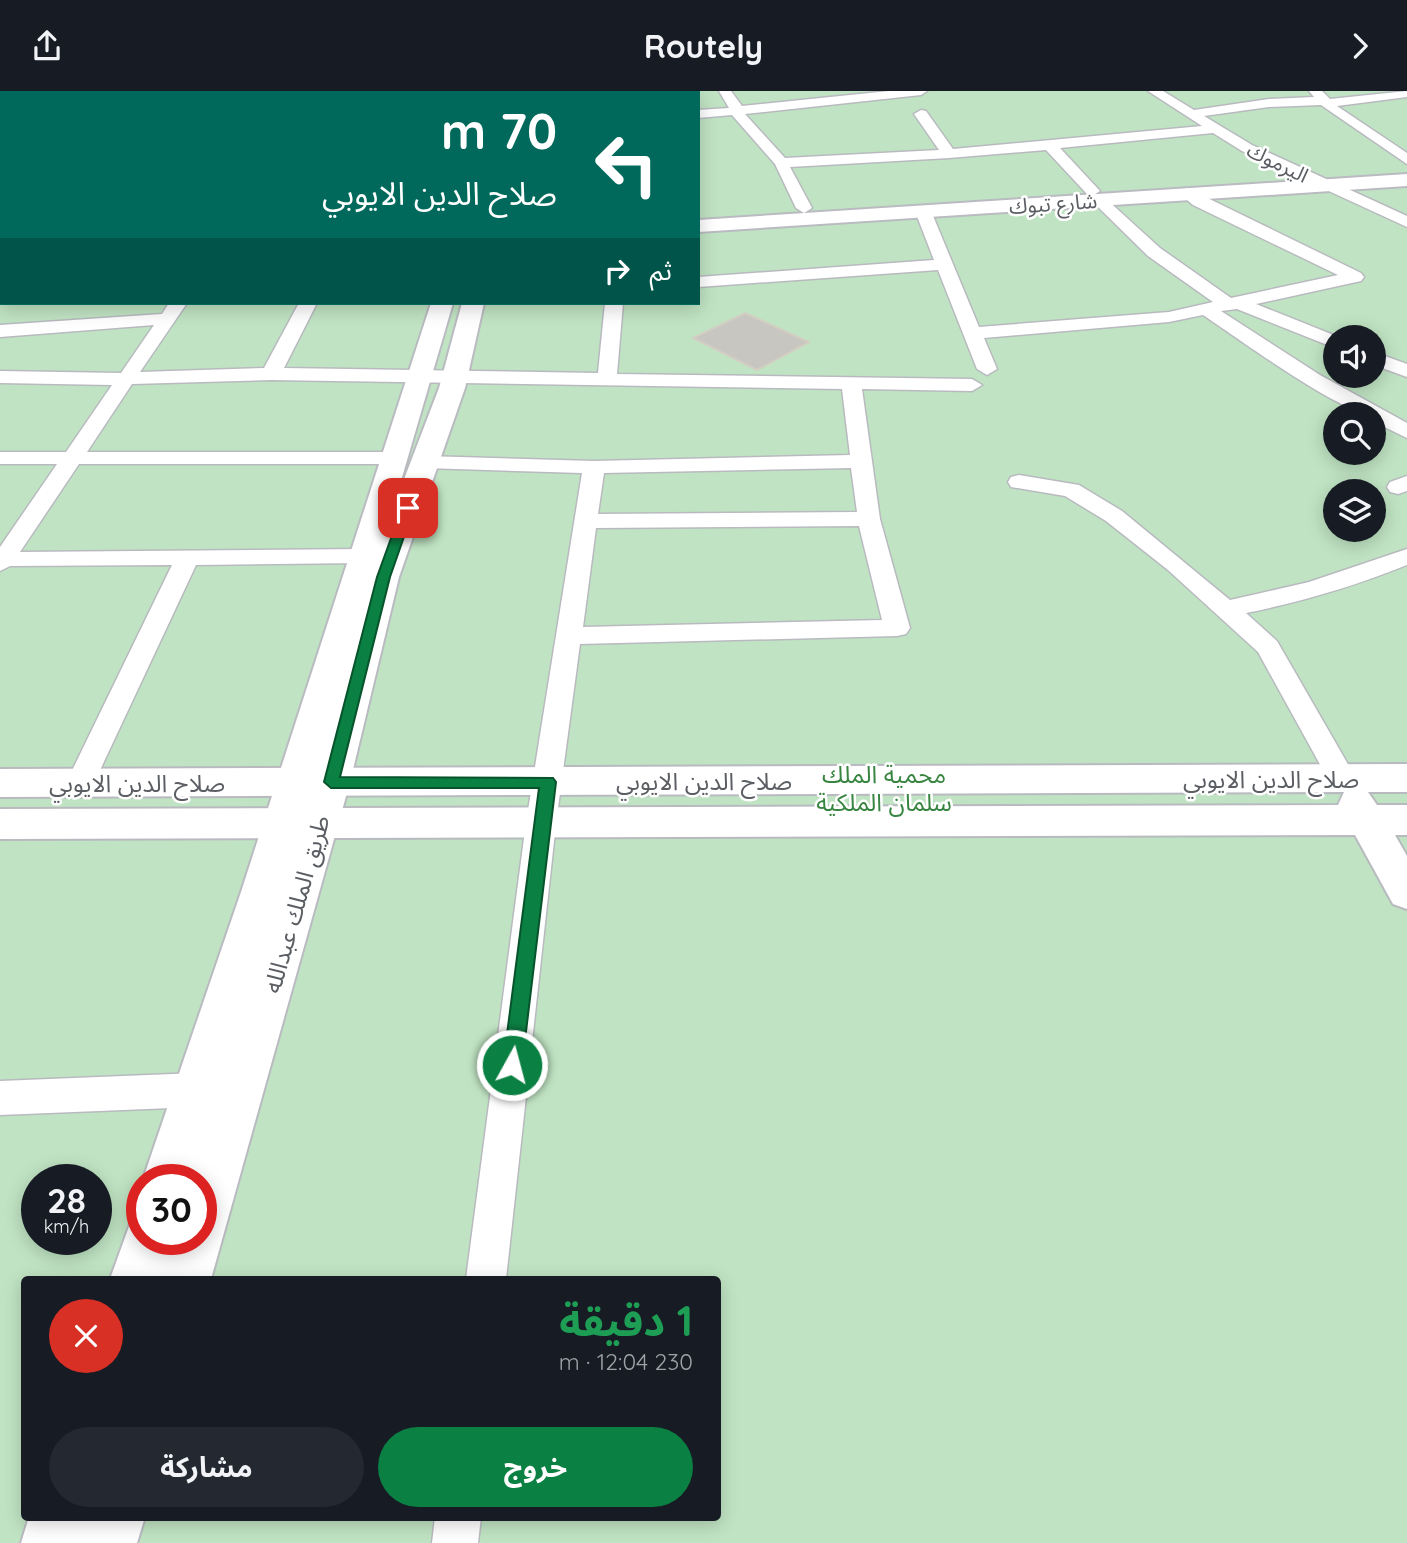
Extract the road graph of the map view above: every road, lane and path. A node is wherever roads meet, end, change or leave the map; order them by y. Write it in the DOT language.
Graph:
graph roads {
  1 [pos="725,91"];
  2 [pos="921,91"];
  3 [pos="1154,91"];
  4 [pos="1407,93"];
  5 [pos="1321,98"];
  6 [pos="736,112"];
  7 [pos="700,114"];
  8 [pos="921,114"];
  9 [pos="1191,114"];
  10 [pos="1215,129"];
  11 [pos="1049,145"];
  12 [pos="949,154"];
  13 [pos="1407,160"];
  14 [pos="781,163"];
  15 [pos="1407,171"];
  16 [pos="1316,180"];
  17 [pos="1407,180"];
  18 [pos="1186,193"];
  19 [pos="1096,195"];
  20 [pos="804,208"];
  21 [pos="923,211"];
  22 [pos="700,215"];
  23 [pos="1407,222"];
  24 [pos="700,226"];
  25 [pos="944,264"];
  26 [pos="700,282"];
  27 [pos="307,305"];
  28 [pos="442,305"];
  29 [pos="472,305"];
  30 [pos="614,305"];
  31 [pos="1234,305"];
  32 [pos="1209,310"];
  33 [pos="172,311"];
  34 [pos="0,331"];
  35 [pos="973,333"];
  36 [pos="1323,338"];
  37 [pos="1386,363"];
  38 [pos="987,369"];
  39 [pos="1407,372"];
  40 [pos="271,374"];
  41 [pos="0,377"];
  42 [pos="437,377"];
  43 [pos="125,379"];
  44 [pos="607,379"];
  45 [pos="851,383"];
  46 [pos="972,385"];
  47 [pos="1407,432"];
  48 [pos="74,457"];
  49 [pos="0,458"];
  50 [pos="409,460"];
  51 [pos="863,461"];
  52 [pos="594,467"];
  53 [pos="1019,482"];
  54 [pos="869,519"];
  55 [pos="586,521"];
  56 [pos="4,554"];
  57 [pos="363,556"];
  58 [pos="1407,556"];
  59 [pos="188,557"];
  60 [pos="1226,609"];
  61 [pos="569,636"];
  62 [pos="1343,780"];
  63 [pos="331,782"];
  64 [pos="548,782"];
  65 [pos="0,783"];
  66 [pos="80,783"];
  67 [pos="293,783"];
  68 [pos="1403,785"];
  69 [pos="1366,820"];
  70 [pos="1407,820"];
  71 [pos="541,823"];
  72 [pos="0,824"];
  73 [pos="282,824"];
  74 [pos="319,824"];
  75 [pos="1407,893"];
  76 [pos="197,1090"];
  77 [pos="0,1098"];
  78 [pos="173,1164"];
  79 [pos="217,1170"];
  80 [pos="144,1255"];
  81 [pos="192,1255"];
  82 [pos="137,1276"];
  83 [pos="186,1276"];
  84 [pos="486,1276"];
  85 [pos="58,1521"];
  86 [pos="114,1521"];
  87 [pos="458,1521"];
  88 [pos="51,1543"];
  89 [pos="107,1543"];
  90 [pos="455,1543"];
  1 -- 6 [label="street"];
  2 -- 6 [label="street"];
  3 -- 9 [label="street, اليرموك"];
  4 -- 5 [label="street"];
  5 -- 9 [label="street"];
  5 -- 13 [label="street"];
  6 -- 7 [label="street"];
  6 -- 14 [label="street"];
  8 -- 12 [label="street"];
  9 -- 10 [label="street, اليرموك"];
  10 -- 11 [label="street"];
  10 -- 16 [label="street, اليرموك"];
  11 -- 12 [label="street"];
  11 -- 19 [label="street"];
  12 -- 14 [label="street"];
  14 -- 20 [label="street"];
  15 -- 16 [label="main road, شارع تبوك"];
  16 -- 17 [label="main road, شارع تبوك"];
  16 -- 18 [label="main road, شارع تبوك"];
  16 -- 19 [label="main road, شارع تبوك"];
  16 -- 23 [label="street, اليرموك"];
  18 -- 19 [label="main road, شارع تبوك"];
  18 -- 31 [label="street"];
  19 -- 20 [label="main road, شارع تبوك"];
  19 -- 21 [label="main road, شارع تبوك"];
  19 -- 31 [label="street"];
  20 -- 22 [label="main road, شارع تبوك"];
  21 -- 24 [label="main road, شارع تبوك"];
  21 -- 25 [label="street"];
  25 -- 26 [label="street"];
  25 -- 35 [label="street"];
  27 -- 40 [label="street"];
  28 -- 42 [label="main road, طريق الملك عبدالله"];
  29 -- 42 [label="main road, طريق الملك عبدالله"];
  30 -- 44 [label="street"];
  31 -- 32 [label="street"];
  31 -- 36 [label="street"];
  32 -- 35 [label="street"];
  32 -- 47 [label="street"];
  33 -- 34 [label="street"];
  33 -- 43 [label="street"];
  35 -- 38 [label="street"];
  37 -- 39 [label="street"];
  40 -- 42 [label="street"];
  40 -- 43 [label="street"];
  41 -- 43 [label="street"];
  42 -- 44 [label="street"];
  42 -- 50 [label="main road, طريق الملك عبدالله"];
  43 -- 48 [label="street"];
  44 -- 45 [label="street"];
  45 -- 46 [label="street"];
  45 -- 51 [label="street"];
  48 -- 49 [label="street"];
  48 -- 50 [label="street"];
  48 -- 56 [label="street"];
  50 -- 52 [label="street"];
  50 -- 57 [label="main road, طريق الملك عبدالله"];
  50 -- 63 [label="main road, طريق الملك عبدالله"];
  51 -- 52 [label="street"];
  51 -- 54 [label="street"];
  52 -- 55 [label="street"];
  53 -- 60 [label="street"];
  54 -- 55 [label="street"];
  54 -- 61 [label="street"];
  55 -- 61 [label="street"];
  56 -- 59 [label="street"];
  57 -- 59 [label="street"];
  57 -- 67 [label="main road, طريق الملك عبدالله"];
  58 -- 60 [label="street"];
  59 -- 66 [label="street"];
  60 -- 62 [label="street"];
  61 -- 64 [label="street"];
  62 -- 64 [label="main road, صلاح الدين الايوبي"];
  62 -- 68 [label="main road, صلاح الدين الايوبي"];
  62 -- 69 [label="main road"];
  63 -- 64 [label="main road, صلاح الدين الايوبي"];
  63 -- 67 [label="main road, صلاح الدين الايوبي"];
  63 -- 74 [label="main road, طريق الملك عبدالله"];
  64 -- 71 [label="street"];
  65 -- 66 [label="main road, صلاح الدين الايوبي"];
  66 -- 67 [label="main road, صلاح الدين الايوبي"];
  67 -- 73 [label="main road, طريق الملك عبدالله"];
  69 -- 70 [label="main road, صلاح الدين الايوبي"];
  69 -- 71 [label="main road, صلاح الدين الايوبي"];
  69 -- 75 [label="main road"];
  71 -- 74 [label="main road, صلاح الدين الايوبي"];
  71 -- 84 [label="street"];
  72 -- 73 [label="main road, صلاح الدين الايوبي"];
  73 -- 74 [label="main road, صلاح الدين الايوبي"];
  73 -- 76 [label="main road, طريق الملك عبدالله"];
  74 -- 79 [label="main road, طريق الملك عبدالله"];
  76 -- 77 [label="street"];
  76 -- 78 [label="main road, طريق الملك عبدالله"];
  80 -- 82 [label="main road"];
  81 -- 83 [label="main road"];
  85 -- 88 [label="main road"];
  86 -- 89 [label="main road"];
  87 -- 90 [label="street"];
}
